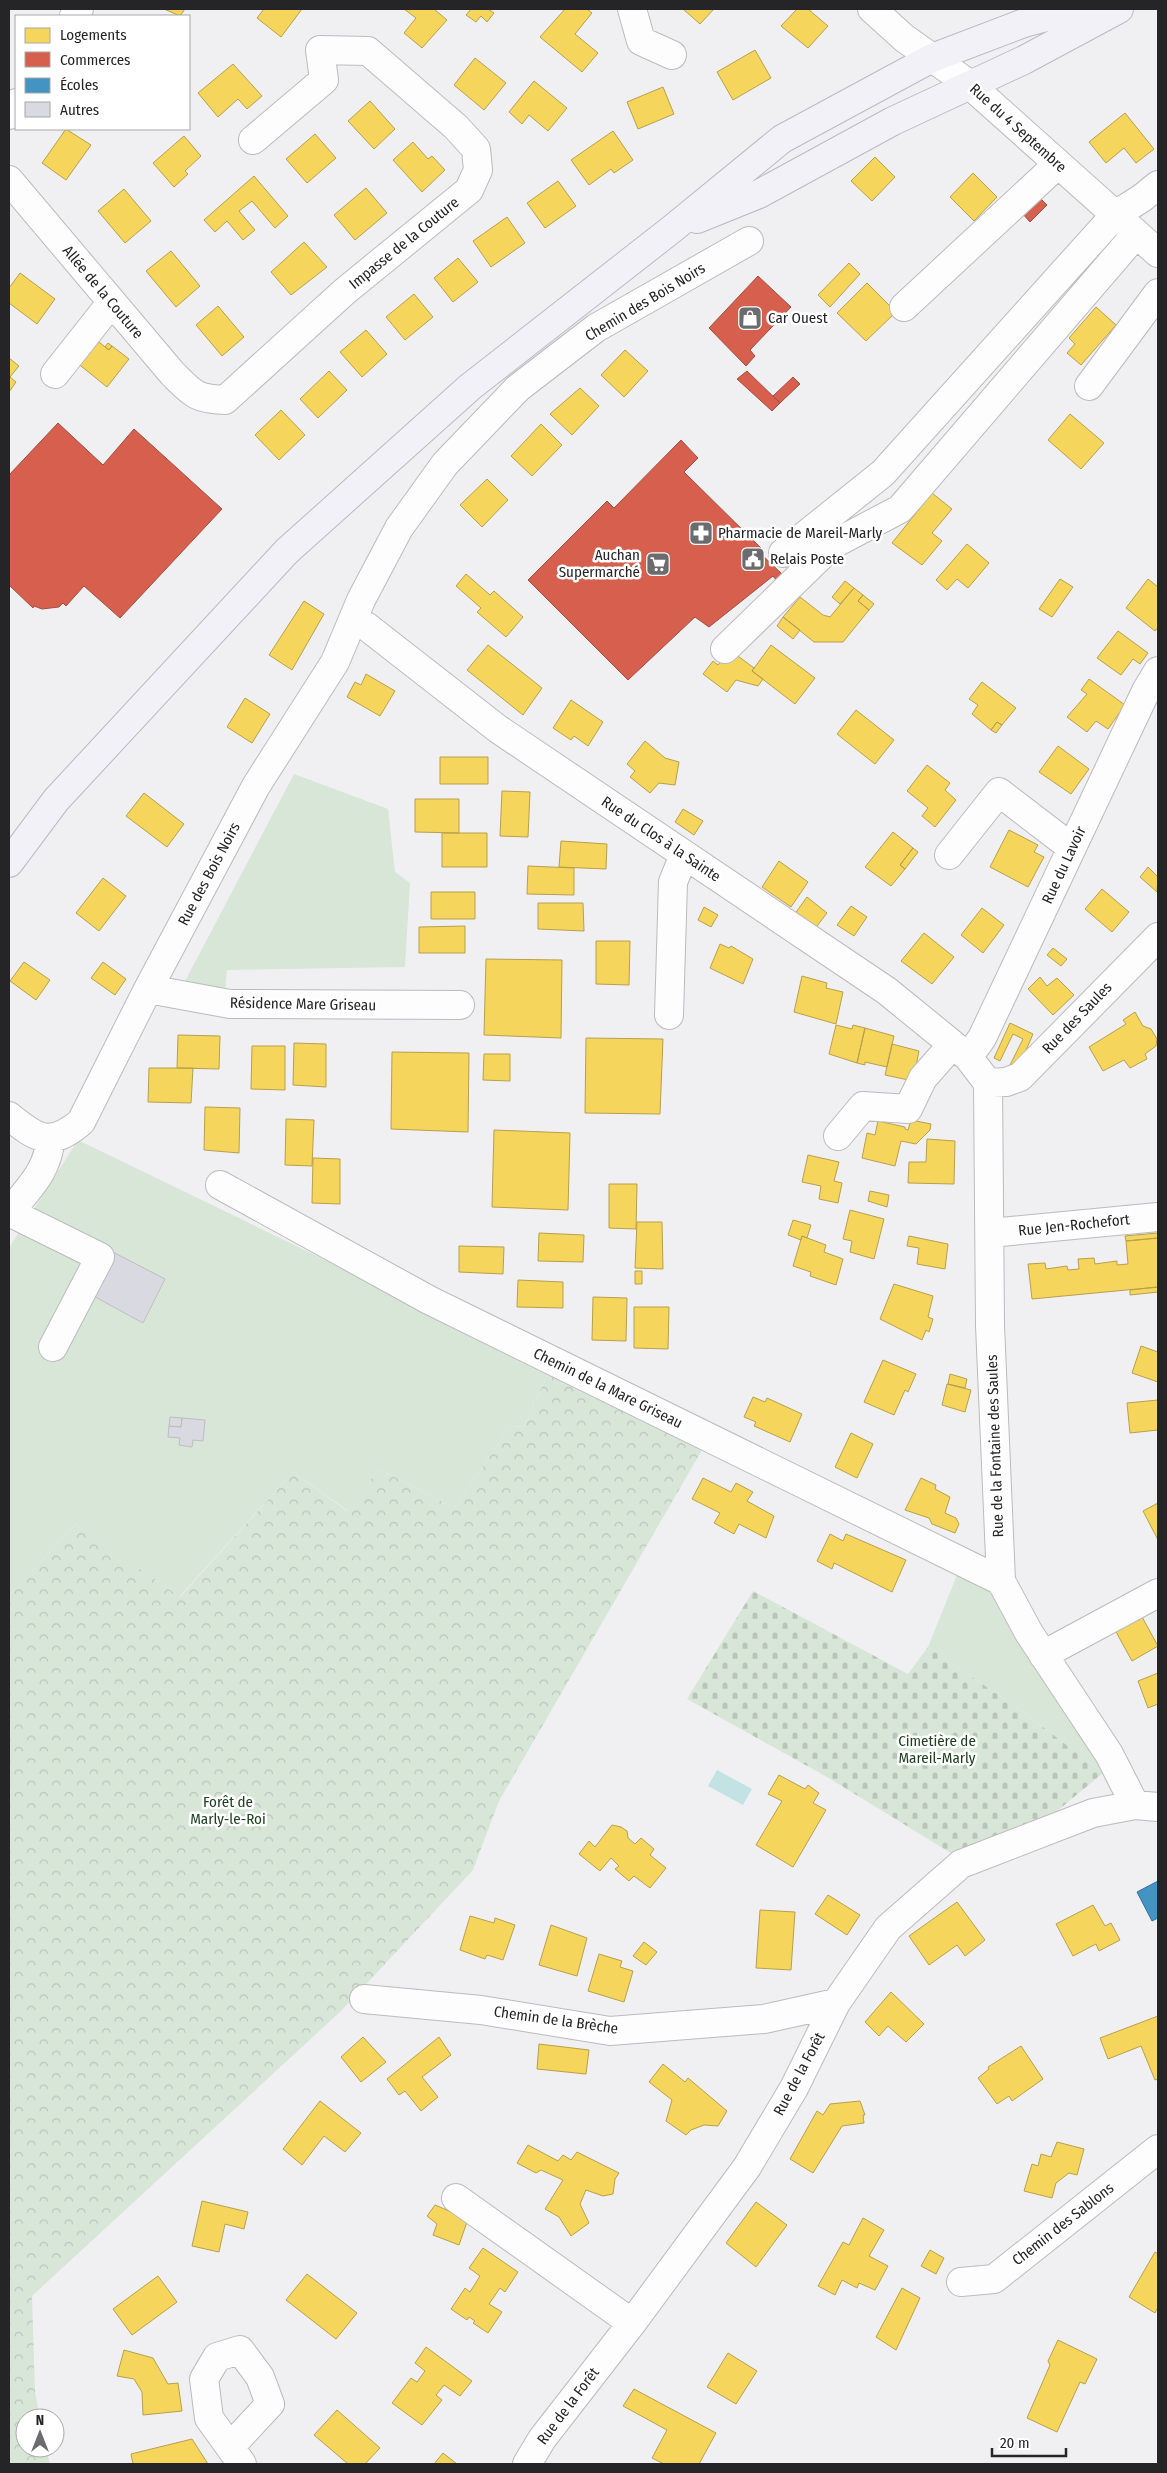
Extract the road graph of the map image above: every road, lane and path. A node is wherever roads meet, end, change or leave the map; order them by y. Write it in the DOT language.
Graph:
graph roads {
  1 [pos="632,9"];
  2 [pos="872,9"];
  3 [pos="1076,9"];
  4 [pos="1119,9"];
  5 [pos="672,56"];
  6 [pos="932,58"];
  7 [pos="969,84"];
  8 [pos="253,140"];
  9 [pos="1058,164"];
  10 [pos="9,180"];
  11 [pos="1158,185"];
  12 [pos="1115,215"];
  13 [pos="672,229"];
  14 [pos="1136,234"];
  15 [pos="748,241"];
  16 [pos="1158,253"];
  17 [pos="1158,293"];
  18 [pos="111,302"];
  19 [pos="904,308"];
  20 [pos="55,374"];
  21 [pos="1089,386"];
  22 [pos="203,399"];
  23 [pos="783,553"];
  24 [pos="357,612"];
  25 [pos="725,649"];
  26 [pos="1158,671"];
  27 [pos="56,800"];
  28 [pos="9,840"];
  29 [pos="1072,848"];
  30 [pos="684,855"];
  31 [pos="949,855"];
  32 [pos="9,863"];
  33 [pos="1158,938"];
  34 [pos="148,989"];
  35 [pos="460,1004"];
  36 [pos="669,1015"];
  37 [pos="960,1051"];
  38 [pos="988,1083"];
  39 [pos="9,1116"];
  40 [pos="838,1136"];
  41 [pos="51,1138"];
  42 [pos="220,1185"];
  43 [pos="9,1212"];
  44 [pos="1158,1217"];
  45 [pos="990,1233"];
  46 [pos="53,1347"];
  47 [pos="1001,1581"];
  48 [pos="1158,1593"];
  49 [pos="1043,1655"];
  50 [pos="1147,1806"];
  51 [pos="364,1999"];
  52 [pos="836,2003"];
  53 [pos="1158,2149"];
  54 [pos="456,2198"];
  55 [pos="961,2282"];
  56 [pos="632,2324"];
  57 [pos="527,2464"];
  1 -- 5 [label="street"];
  2 -- 6 [label="street, Rue du 4 Septembre"];
  3 -- 6 [label="main road"];
  4 -- 7 [label="main road"];
  6 -- 7 [label="street, Rue du 4 Septembre"];
  6 -- 13 [label="main road"];
  7 -- 9 [label="street, Rue du 4 Septembre"];
  7 -- 13 [label="main road"];
  8 -- 22 [label="street, Impasse de la Couture"];
  9 -- 12 [label="street, Rue du 4 Septembre"];
  9 -- 19 [label="street"];
  10 -- 18 [label="street, Allée de la Couture"];
  11 -- 12 [label="street"];
  12 -- 14 [label="street, Rue du 4 Septembre"];
  12 -- 23 [label="street"];
  13 -- 27 [label="main road"];
  14 -- 16 [label="street, Rue du 4 Septembre"];
  14 -- 25 [label="street"];
  15 -- 24 [label="street, Chemin des Bois Noirs"];
  17 -- 21 [label="street"];
  18 -- 20 [label="street"];
  18 -- 22 [label="street, Allée de la Couture"];
  24 -- 30 [label="street, Rue du Clos à la Sainte"];
  24 -- 34 [label="street, Rue des Bois Noirs"];
  26 -- 29 [label="street, Rue du Lavoir"];
  27 -- 28 [label="main road"];
  27 -- 32 [label="main road"];
  29 -- 31 [label="street"];
  29 -- 37 [label="street, Rue du Lavoir"];
  30 -- 36 [label="street"];
  30 -- 37 [label="street, Rue du Clos à la Sainte"];
  33 -- 38 [label="street, Rue des Saules"];
  34 -- 35 [label="street, Résidence Mare Griseau"];
  34 -- 41 [label="street, Rue des Bois Noirs"];
  37 -- 38 [label="street"];
  37 -- 40 [label="street, Rue du Lavoir"];
  38 -- 45 [label="street, Rue de la Fontaine des Saules"];
  39 -- 41 [label="street"];
  41 -- 43 [label="street"];
  42 -- 47 [label="street, Chemin de la Mare Griseau"];
  43 -- 46 [label="street"];
  44 -- 45 [label="street, Rue Jen-Rochefort"];
  45 -- 47 [label="street, Rue de la Fontaine des Saules"];
  47 -- 49 [label="street, Rue de la Fontaine des Saules"];
  48 -- 49 [label="street"];
  49 -- 50 [label="street, Rue de la Fontaine des Saules"];
  50 -- 52 [label="street, Rue de la Forêt"];
  51 -- 52 [label="street, Chemin de la Brèche"];
  52 -- 56 [label="street, Rue de la Forêt"];
  53 -- 55 [label="street, Chemin des Sablons"];
  54 -- 56 [label="street"];
  56 -- 57 [label="street, Rue de la Forêt"];
}
